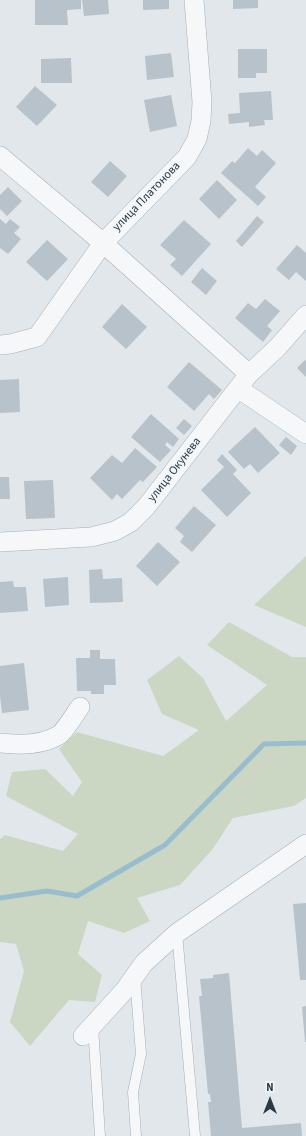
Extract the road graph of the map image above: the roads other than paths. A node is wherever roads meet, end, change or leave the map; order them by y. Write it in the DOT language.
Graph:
graph roads {
  1 [pos="194,0"];
  2 [pos="0,156"];
  3 [pos="103,243"];
  4 [pos="306,316"];
  5 [pos="0,345"];
  6 [pos="244,381"];
  7 [pos="306,434"];
  8 [pos="0,542"];
  9 [pos="80,707"];
  10 [pos="0,743"];
  11 [pos="306,844"];
  12 [pos="177,932"];
  13 [pos="135,976"];
  14 [pos="88,1031"];
  15 [pos="100,1136"];
  16 [pos="136,1136"];
  17 [pos="195,1136"];
  1 -- 3 [label="street, улица Платонова"];
  2 -- 3 [label="street"];
  3 -- 5 [label="street, улица Платонова"];
  3 -- 6 [label="street"];
  4 -- 6 [label="street, улица Окунева"];
  6 -- 7 [label="street"];
  6 -- 8 [label="street, улица Окунева"];
  9 -- 10 [label="street"];
  11 -- 12 [label="street"];
  12 -- 13 [label="street"];
  12 -- 17 [label="lane"];
  13 -- 14 [label="street"];
  13 -- 16 [label="lane"];
  14 -- 15 [label="lane"];
}
